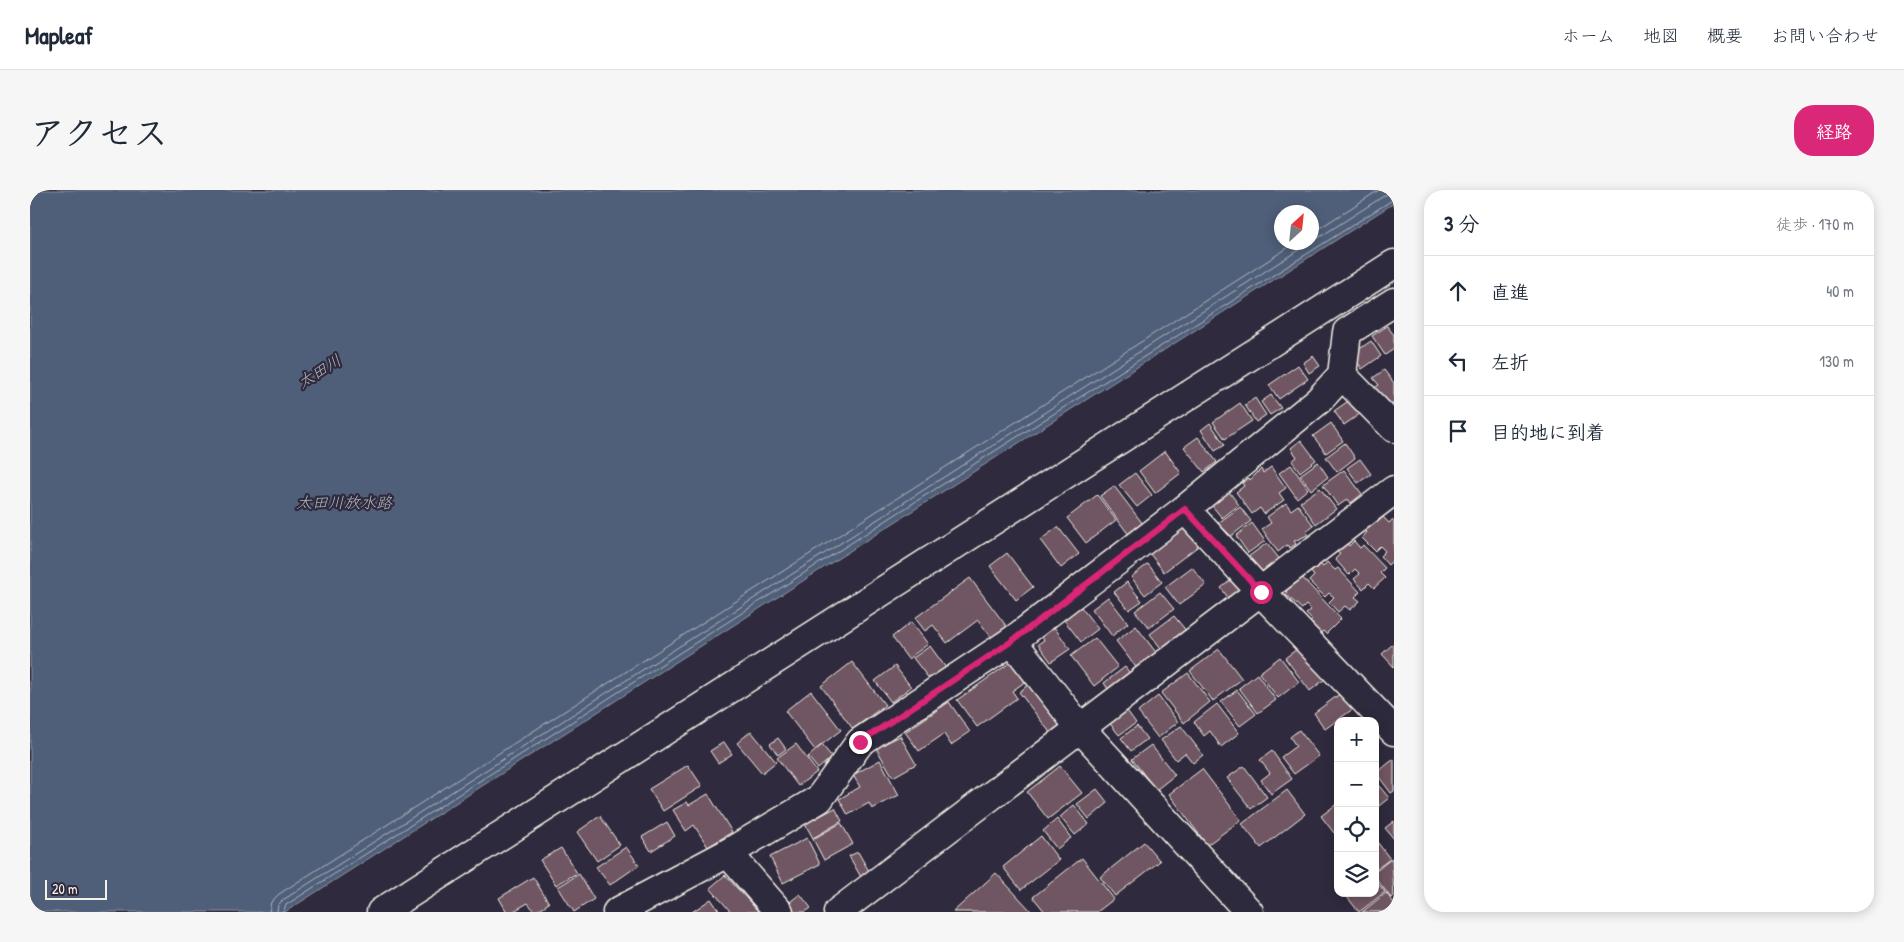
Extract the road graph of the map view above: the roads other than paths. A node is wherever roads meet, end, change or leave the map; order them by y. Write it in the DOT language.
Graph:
graph roads {
  1 [pos="1394,264"];
  2 [pos="1394,302"];
  3 [pos="1342,375"];
  4 [pos="1394,428"];
  5 [pos="1394,490"];
  6 [pos="1185,509"];
  7 [pos="1261,592"];
  8 [pos="1012,641"];
  9 [pos="1081,729"];
  10 [pos="1394,730"];
  11 [pos="728,854"];
  12 [pos="381,912"];
  13 [pos="617,912"];
  14 [pos="778,912"];
  15 [pos="838,912"];
  16 [pos="1249,912"];
  1 -- 12 [label="street"];
  2 -- 3 [label="street"];
  3 -- 4 [label="street"];
  3 -- 6 [label="street"];
  5 -- 7 [label="street"];
  6 -- 7 [label="street"];
  6 -- 8 [label="street"];
  7 -- 9 [label="street"];
  7 -- 10 [label="street"];
  8 -- 9 [label="street"];
  8 -- 11 [label="street"];
  9 -- 15 [label="street"];
  9 -- 16 [label="street"];
  11 -- 13 [label="street"];
  11 -- 14 [label="street"];
}
